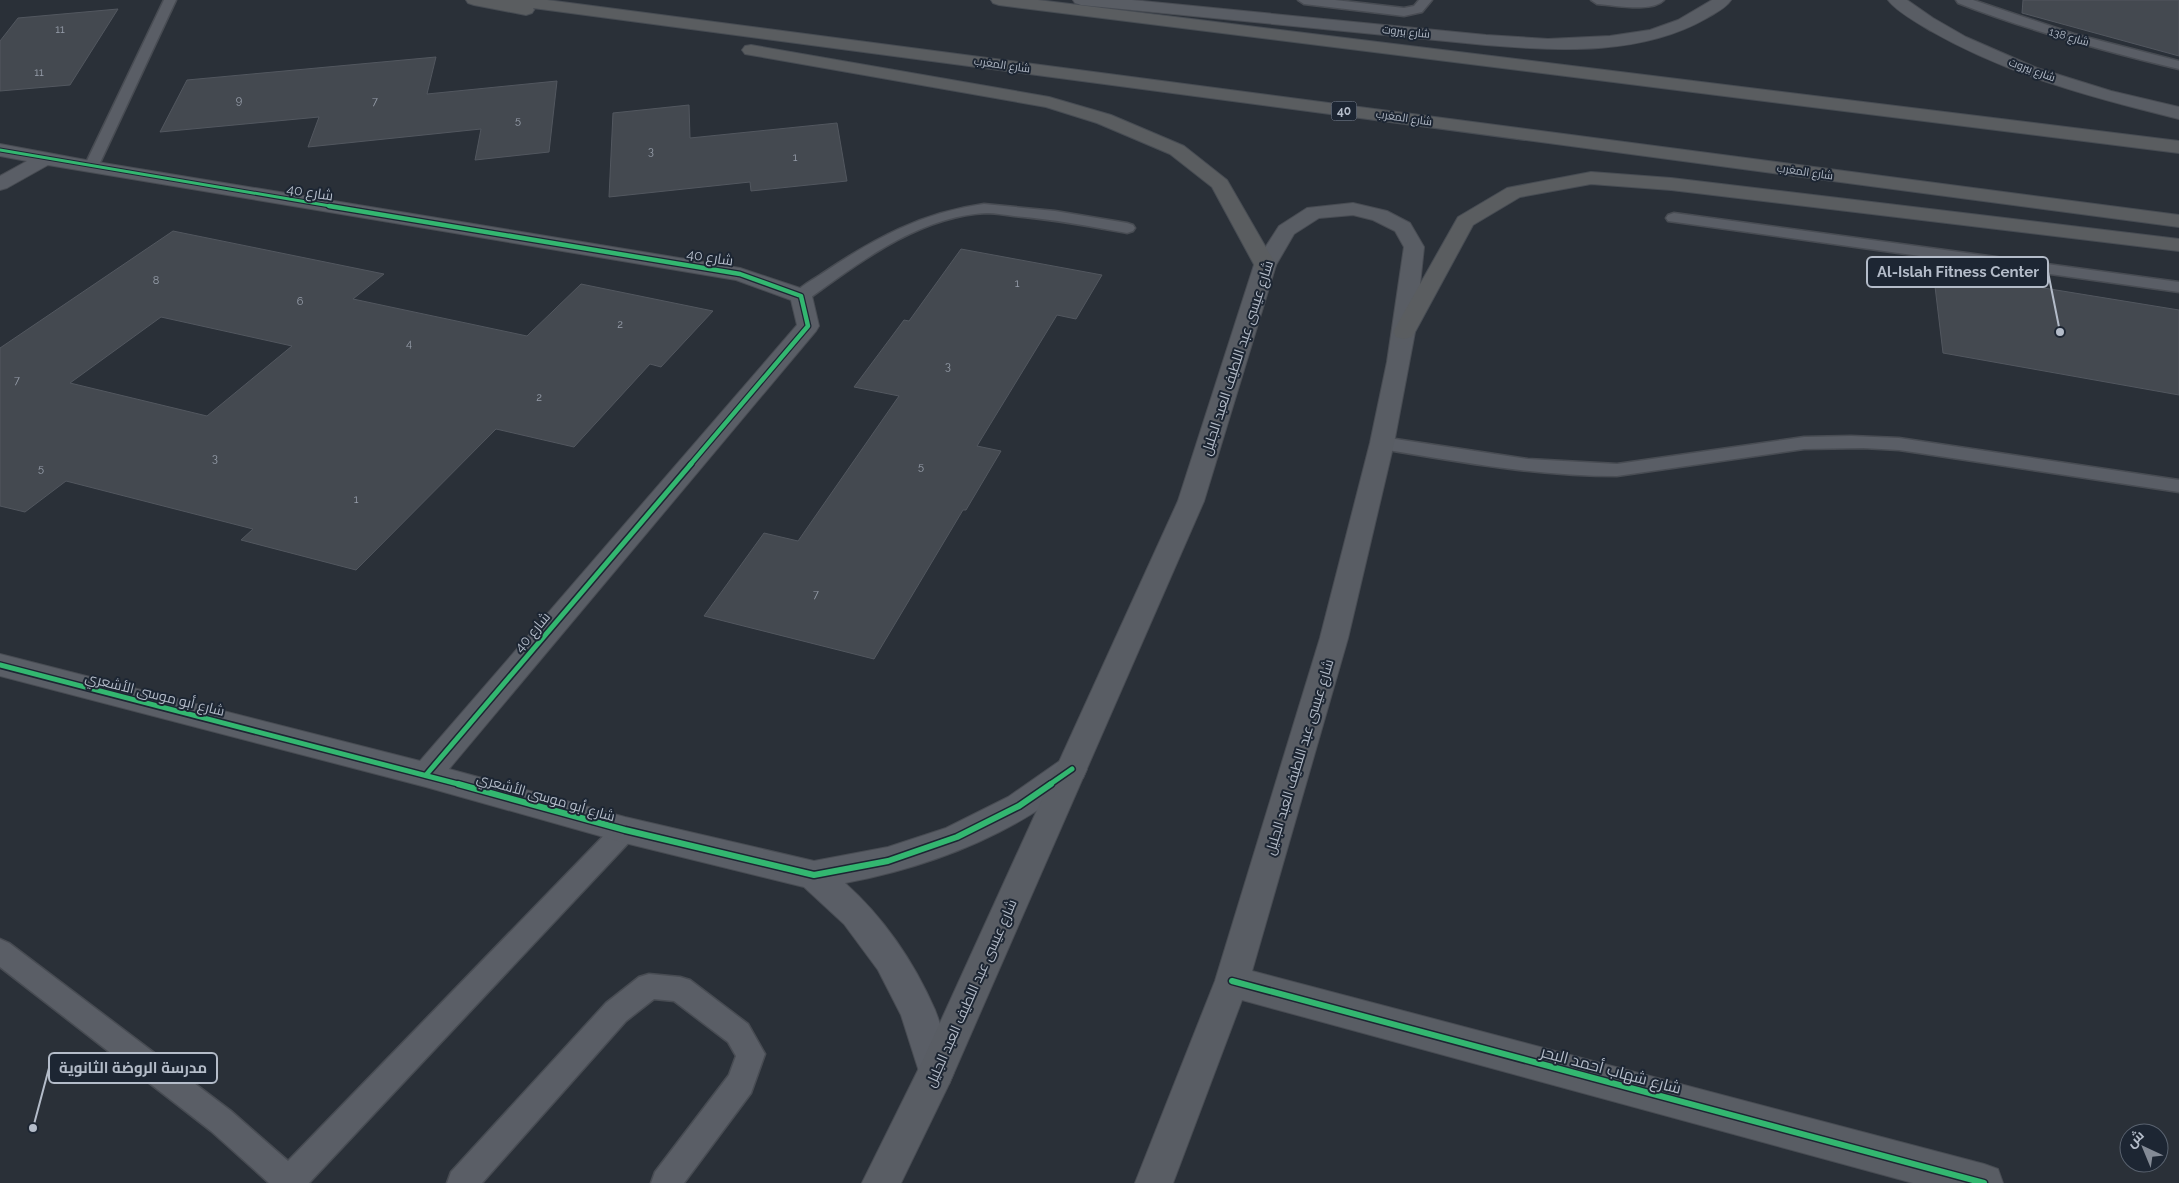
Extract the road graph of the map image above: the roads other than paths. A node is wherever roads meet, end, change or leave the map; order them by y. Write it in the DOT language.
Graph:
graph roads {
  1 [pos="170,0"];
  2 [pos="474,0"];
  3 [pos="510,0"];
  4 [pos="999,0"];
  5 [pos="1081,0"];
  6 [pos="1304,0"];
  7 [pos="1426,0"];
  8 [pos="1597,0"];
  9 [pos="1658,0"];
  10 [pos="1723,0"];
  11 [pos="1896,0"];
  12 [pos="1962,0"];
  13 [pos="2179,65"];
  14 [pos="2179,113"];
  15 [pos="2179,147"];
  16 [pos="0,150"];
  17 [pos="44,159"];
  18 [pos="91,167"];
  19 [pos="0,184"];
  20 [pos="1674,218"];
  21 [pos="2179,221"];
  22 [pos="1127,228"];
  23 [pos="2179,245"];
  24 [pos="1265,265"];
  25 [pos="2179,287"];
  26 [pos="801,296"];
  27 [pos="1404,332"];
  28 [pos="1382,443"];
  29 [pos="2179,486"];
  30 [pos="0,666"];
  31 [pos="1072,769"];
  32 [pos="426,775"];
  33 [pos="626,830"];
  34 [pos="814,875"];
  35 [pos="0,950"];
  36 [pos="1232,981"];
  37 [pos="936,1072"];
  38 [pos="1917,1174"];
  39 [pos="290,1183"];
  40 [pos="462,1183"];
  41 [pos="666,1183"];
  42 [pos="881,1183"];
  43 [pos="1154,1183"];
  44 [pos="1984,1183"];
  1 -- 18 [label="lane"];
  2 -- 24 [label="highway"];
  3 -- 21 [label="highway, شارع المغرب / 40"];
  4 -- 15 [label="highway"];
  5 -- 10 [label="main road, شارع بيروت"];
  6 -- 7 [label="lane"];
  8 -- 9 [label="lane"];
  11 -- 14 [label="main road, شارع بيروت"];
  12 -- 13 [label="lane, شارع 138"];
  16 -- 17 [label="street, شارع 40"];
  17 -- 18 [label="street, شارع 40"];
  17 -- 19 [label="street"];
  18 -- 26 [label="street, شارع 40"];
  20 -- 25 [label="lane"];
  22 -- 26 [label="lane"];
  23 -- 27 [label="highway"];
  24 -- 27 [label="main road, شارع عيسى عبد اللطيف العبد الجليل"];
  24 -- 31 [label="main road, شارع عيسى عبد اللطيف العبد الجليل"];
  26 -- 32 [label="street, شارع 40"];
  27 -- 28 [label="main road, شارع عيسى عبد اللطيف العبد الجليل"];
  28 -- 29 [label="lane"];
  28 -- 36 [label="main road, شارع عيسى عبد اللطيف العبد الجليل"];
  30 -- 32 [label="street, شارع أبو موسى الأشعري"];
  31 -- 34 [label="street, شارع أبو موسى الأشعري"];
  31 -- 37 [label="main road, شارع عيسى عبد اللطيف العبد الجليل"];
  32 -- 33 [label="street, شارع أبو موسى الأشعري"];
  33 -- 34 [label="street, شارع أبو موسى الأشعري"];
  33 -- 39 [label="lane"];
  34 -- 37 [label="street, شارع أبو موسى الأشعري"];
  35 -- 39 [label="lane"];
  36 -- 38 [label="main road, شارع شهاب أحمد البحر"];
  36 -- 43 [label="main road, شارع عيسى عبد اللطيف العبد الجليل"];
  37 -- 42 [label="main road, شارع عيسى عبد اللطيف العبد الجليل"];
  38 -- 44 [label="main road, شارع شهاب أحمد البحر"];
  40 -- 41 [label="lane"];
}
